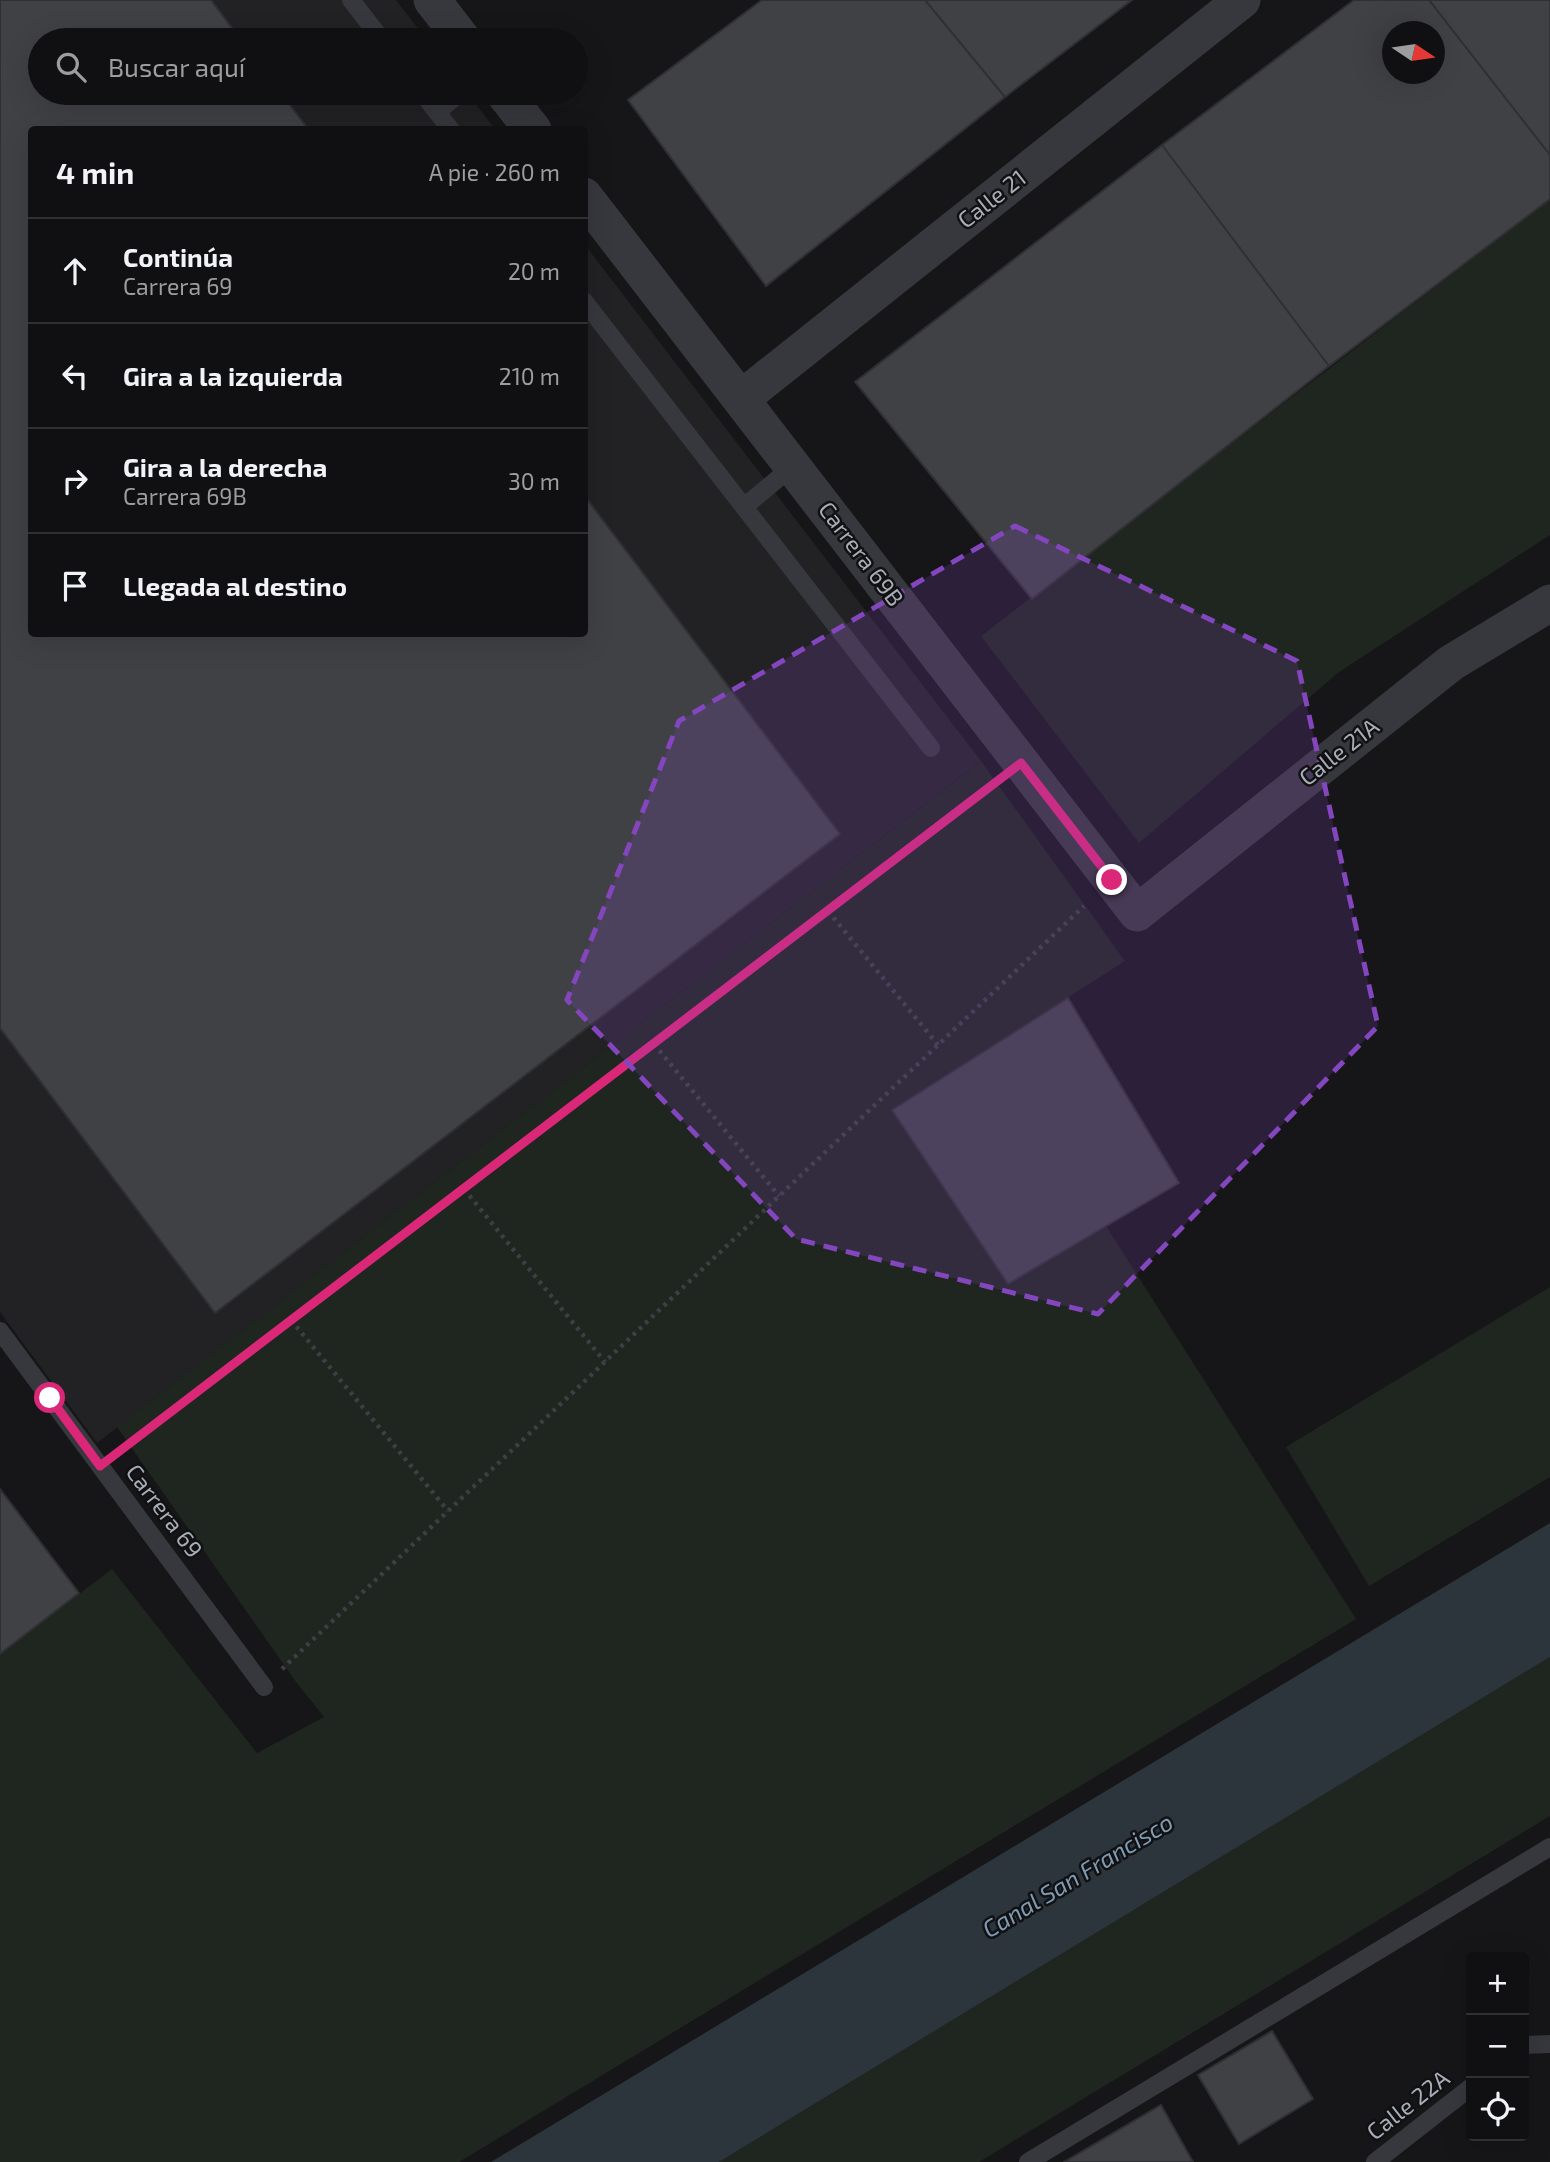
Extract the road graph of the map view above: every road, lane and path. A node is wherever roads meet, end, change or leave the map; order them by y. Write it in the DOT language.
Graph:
graph roads {
  1 [pos="351,0"];
  2 [pos="432,0"];
  3 [pos="1242,0"];
  4 [pos="373,28"];
  5 [pos="454,28"];
  6 [pos="431,105"];
  7 [pos="445,105"];
  8 [pos="513,105"];
  9 [pos="437,112"];
  10 [pos="448,126"];
  11 [pos="530,126"];
  12 [pos="588,201"];
  13 [pos="588,306"];
  14 [pos="742,398"];
  15 [pos="793,466"];
  16 [pos="744,507"];
  17 [pos="1550,603"];
  18 [pos="931,748"];
  19 [pos="1021,763"];
  20 [pos="1112,880"];
  21 [pos="828,911"];
  22 [pos="1137,913"];
  23 [pos="654,1044"];
  24 [pos="938,1045"];
  25 [pos="464,1189"];
  26 [pos="779,1196"];
  27 [pos="291,1320"];
  28 [pos="0,1331"];
  29 [pos="605,1362"];
  30 [pos="100,1466"];
  31 [pos="448,1511"];
  32 [pos="264,1687"];
  33 [pos="1550,1847"];
  34 [pos="1550,2044"];
  35 [pos="1529,2045"];
  36 [pos="1466,2091"];
  37 [pos="1028,2162"];
  38 [pos="1375,2162"];
  1 -- 4 [label="lane"];
  2 -- 5 [label="street"];
  3 -- 14 [label="street, Calle 21"];
  6 -- 9 [label="lane"];
  7 -- 9 [label="lane"];
  8 -- 11 [label="street"];
  9 -- 10 [label="lane"];
  12 -- 14 [label="street, Carrera 69B"];
  13 -- 16 [label="lane"];
  14 -- 15 [label="street, Carrera 69B"];
  15 -- 16 [label="lane"];
  15 -- 19 [label="street, Carrera 69B"];
  16 -- 18 [label="lane"];
  17 -- 22 [label="street, Calle 21A"];
  19 -- 20 [label="street, Carrera 69B"];
  19 -- 21 [label="path"];
  20 -- 22 [label="street, Carrera 69B"];
  20 -- 24 [label="path"];
  21 -- 23 [label="path"];
  21 -- 24 [label="path"];
  23 -- 25 [label="path"];
  23 -- 26 [label="path"];
  24 -- 26 [label="path"];
  25 -- 27 [label="path"];
  25 -- 29 [label="path"];
  26 -- 29 [label="path"];
  27 -- 30 [label="path"];
  27 -- 31 [label="path"];
  28 -- 30 [label="lane, Carrera 69"];
  29 -- 31 [label="path"];
  30 -- 32 [label="lane, Carrera 69"];
  31 -- 32 [label="path"];
  33 -- 37 [label="lane"];
  34 -- 35 [label="lane"];
  36 -- 38 [label="lane, Calle 22A"];
}
